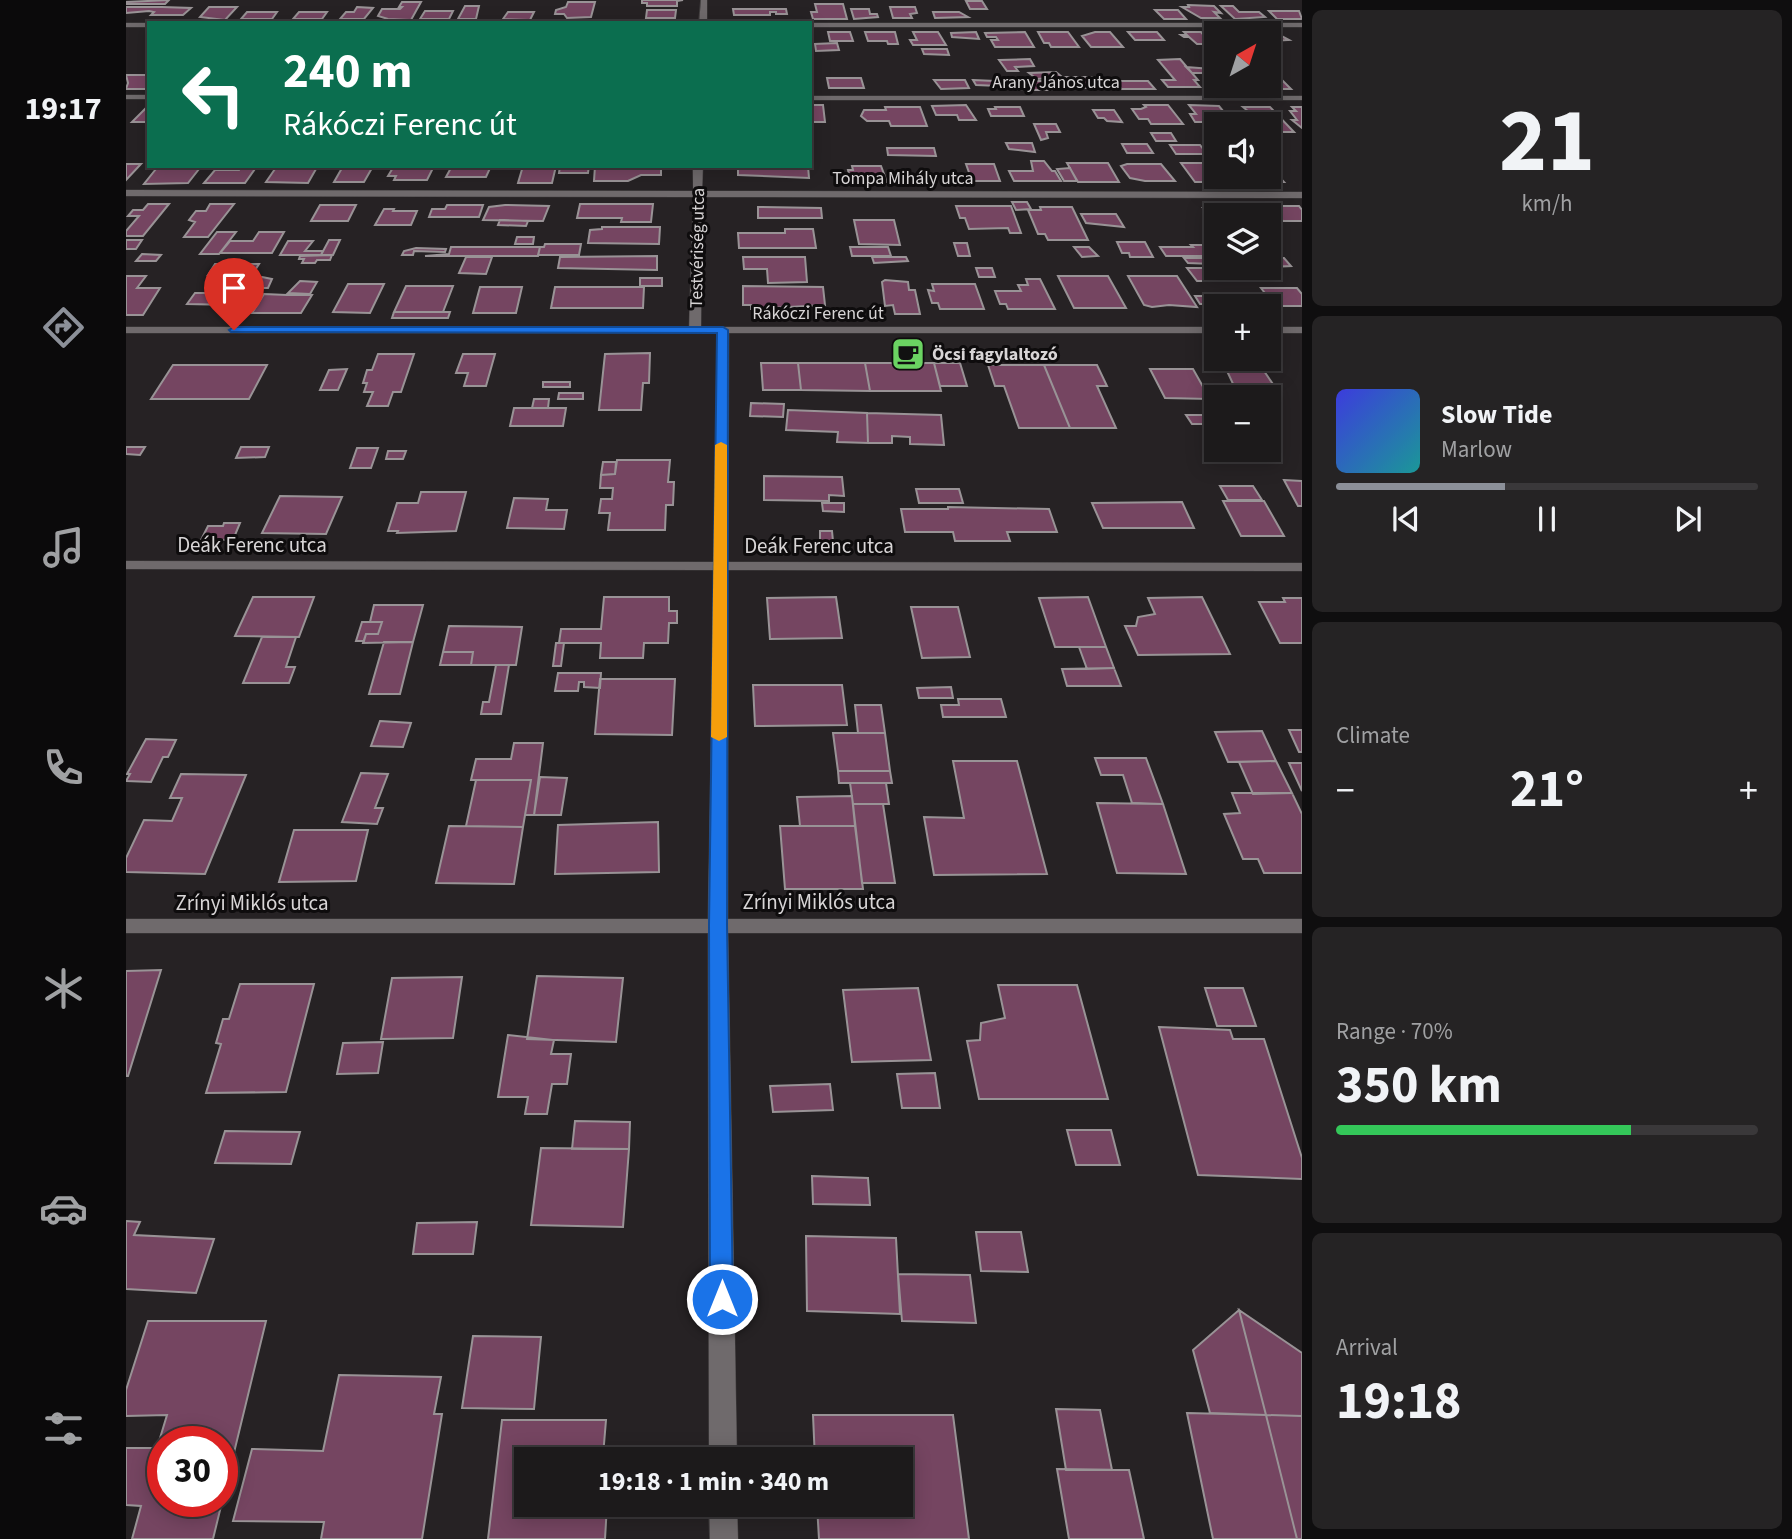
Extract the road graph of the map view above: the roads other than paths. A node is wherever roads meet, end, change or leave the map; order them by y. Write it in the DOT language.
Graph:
graph roads {
  1 [pos="704,0"];
  2 [pos="703,21"];
  3 [pos="126,25"];
  4 [pos="147,25"];
  5 [pos="812,25"];
  6 [pos="1302,25"];
  7 [pos="126,97"];
  8 [pos="147,97"];
  9 [pos="812,98"];
  10 [pos="1302,98"];
  11 [pos="698,168"];
  12 [pos="126,193"];
  13 [pos="698,194"];
  14 [pos="1302,195"];
  15 [pos="126,330"];
  16 [pos="695,330"];
  17 [pos="723,330"];
  18 [pos="1204,330"];
  19 [pos="1281,330"];
  20 [pos="1302,330"];
  21 [pos="126,565"];
  22 [pos="720,566"];
  23 [pos="1302,567"];
  24 [pos="718,925"];
  25 [pos="126,926"];
  26 [pos="1302,926"];
  27 [pos="723,1447"];
  28 [pos="723,1517"];
  29 [pos="724,1539"];
  1 -- 2 [label="street"];
  3 -- 4 [label="street"];
  5 -- 6 [label="street"];
  7 -- 8 [label="street"];
  9 -- 10 [label="street, Arany János utca"];
  11 -- 13 [label="street, Testvériség utca"];
  12 -- 13 [label="street, Tompa Mihály utca"];
  13 -- 14 [label="street, Tompa Mihály utca"];
  13 -- 16 [label="street, Testvériség utca"];
  15 -- 16 [label="street, Rákóczi Ferenc út"];
  16 -- 17 [label="street, Rákóczi Ferenc út"];
  17 -- 18 [label="street, Rákóczi Ferenc út"];
  17 -- 22 [label="street, Testvériség utca"];
  19 -- 20 [label="street"];
  21 -- 22 [label="street, Deák Ferenc utca"];
  22 -- 23 [label="street, Deák Ferenc utca"];
  22 -- 24 [label="street, Testvériség utca"];
  24 -- 25 [label="street, Zrínyi Miklós utca"];
  24 -- 26 [label="street, Zrínyi Miklós utca"];
  24 -- 27 [label="street, Testvériség utca"];
  28 -- 29 [label="street"];
}
